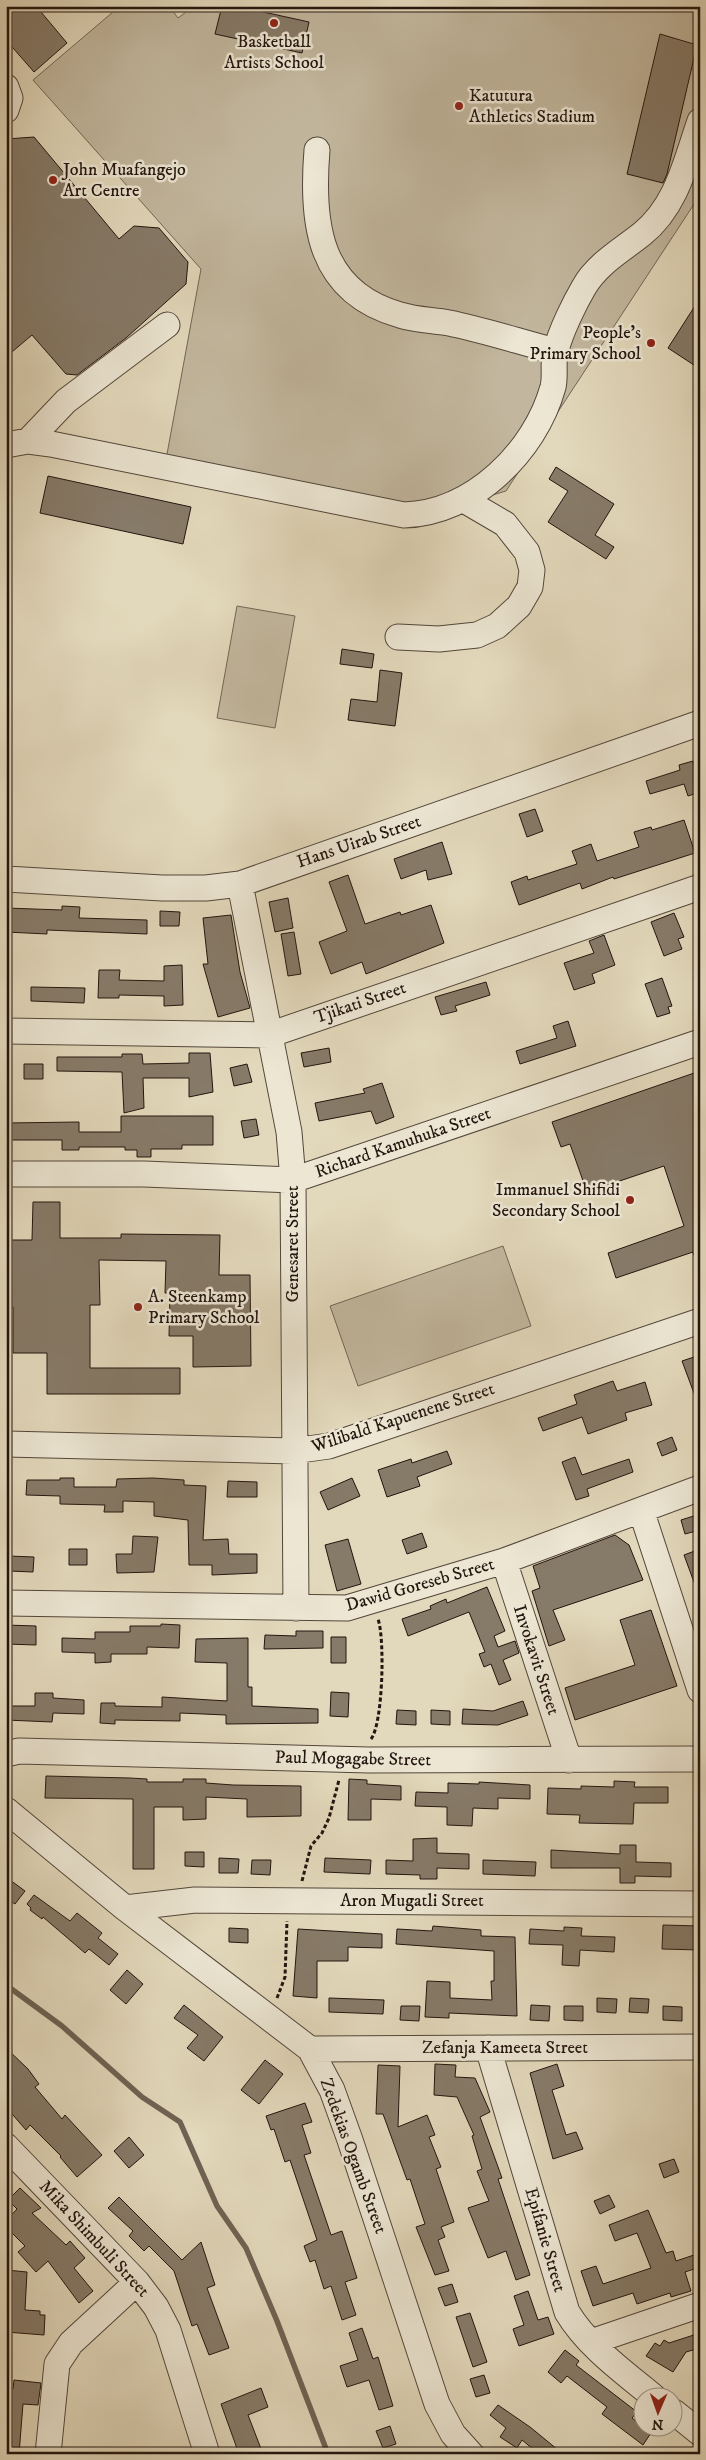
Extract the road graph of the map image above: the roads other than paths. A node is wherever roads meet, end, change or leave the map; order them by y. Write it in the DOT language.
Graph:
graph roads {
  1 [pos="6,87"];
  2 [pos="6,110"];
  3 [pos="700,121"];
  4 [pos="317,150"];
  5 [pos="167,326"];
  6 [pos="555,351"];
  7 [pos="17,443"];
  8 [pos="464,500"];
  9 [pos="398,637"];
  10 [pos="700,724"];
  11 [pos="6,879"];
  12 [pos="240,884"];
  13 [pos="700,887"];
  14 [pos="6,1031"];
  15 [pos="269,1035"];
  16 [pos="700,1042"];
  17 [pos="6,1174"];
  18 [pos="293,1180"];
  19 [pos="700,1321"];
  20 [pos="6,1444"];
  21 [pos="293,1451"];
  22 [pos="700,1488"];
  23 [pos="640,1510"];
  24 [pos="504,1561"];
  25 [pos="6,1603"];
  26 [pos="296,1608"];
  27 [pos="700,1690"];
  28 [pos="6,1754"];
  29 [pos="700,1759"];
  30 [pos="569,1760"];
  31 [pos="6,1810"];
  32 [pos="700,1904"];
  33 [pos="125,1908"];
  34 [pos="488,2048"];
  35 [pos="700,2048"];
  36 [pos="310,2049"];
  37 [pos="6,2146"];
  38 [pos="137,2282"];
  39 [pos="700,2305"];
  40 [pos="591,2342"];
  41 [pos="643,2388"];
  42 [pos="684,2420"];
  43 [pos="700,2433"];
  44 [pos="48,2454"];
  45 [pos="207,2454"];
  46 [pos="471,2454"];
  1 -- 2 [label="street"];
  3 -- 6 [label="street"];
  4 -- 6 [label="street"];
  5 -- 7 [label="street"];
  6 -- 8 [label="street"];
  7 -- 8 [label="street"];
  8 -- 9 [label="street"];
  10 -- 12 [label="street, Hans Uirab Street"];
  11 -- 12 [label="street, Hans Uirab Street"];
  12 -- 15 [label="street, Genesaret Street"];
  13 -- 15 [label="street, Tjikati Street"];
  14 -- 15 [label="street, Tjikati Street"];
  15 -- 18 [label="street, Genesaret Street"];
  16 -- 18 [label="street, Richard Kamuhuka Street"];
  17 -- 18 [label="street, Richard Kamuhuka Street"];
  18 -- 21 [label="street, Genesaret Street"];
  19 -- 21 [label="street, Wilibald Kapuenene Street"];
  20 -- 21 [label="street, Wilibald Kapuenene Street"];
  21 -- 26 [label="street, Genesaret Street"];
  22 -- 23 [label="street, Dawid Goreseb Street"];
  23 -- 24 [label="street, Dawid Goreseb Street"];
  23 -- 27 [label="street"];
  24 -- 26 [label="street, Dawid Goreseb Street"];
  24 -- 30 [label="street, Invokavit Street"];
  25 -- 26 [label="street, Dawid Goreseb Street"];
  28 -- 30 [label="street, Paul Mogagabe Street"];
  29 -- 30 [label="street, Paul Mogagabe Street"];
  31 -- 33 [label="street, Zedekias Ogamb Street"];
  32 -- 33 [label="street, Aron Mugatli Street"];
  33 -- 36 [label="street, Zedekias Ogamb Street"];
  34 -- 35 [label="street, Zefanja Kameeta Street"];
  34 -- 36 [label="street, Zefanja Kameeta Street"];
  34 -- 40 [label="street, Epifanie Street"];
  36 -- 46 [label="street, Zedekias Ogamb Street"];
  37 -- 38 [label="street, Mika Shimbuli Street"];
  38 -- 44 [label="street"];
  38 -- 45 [label="street, Mika Shimbuli Street"];
  39 -- 40 [label="street"];
  40 -- 41 [label="street, Epifanie Street"];
  42 -- 43 [label="street"];
}
